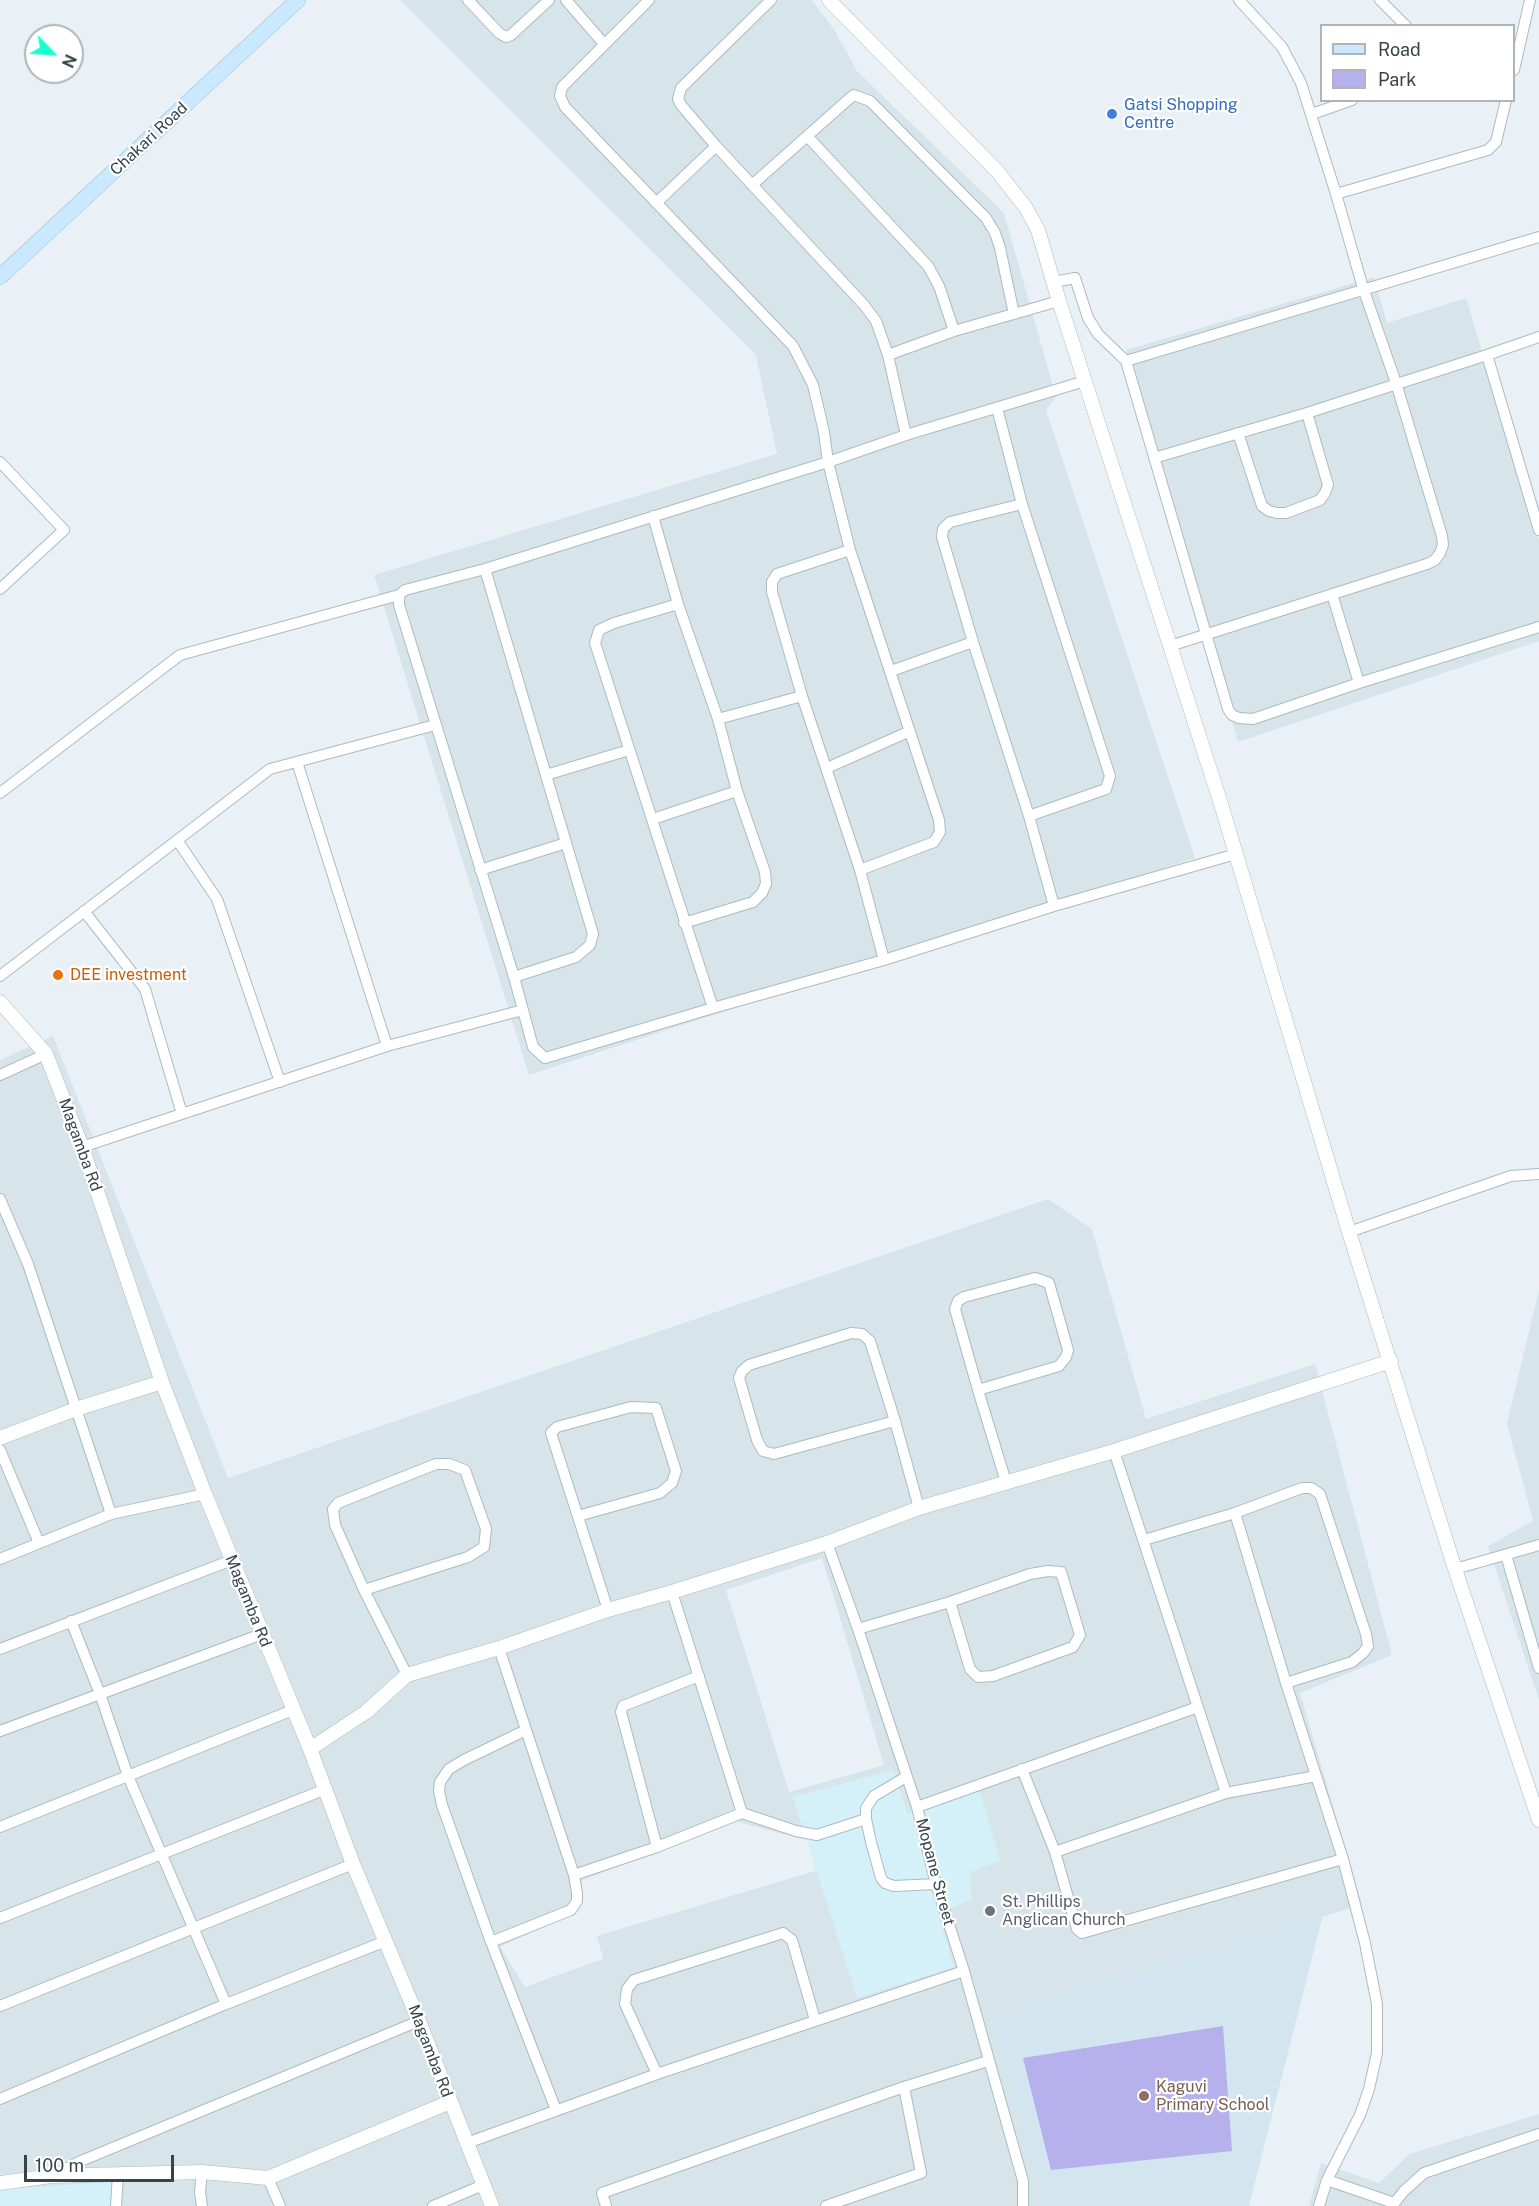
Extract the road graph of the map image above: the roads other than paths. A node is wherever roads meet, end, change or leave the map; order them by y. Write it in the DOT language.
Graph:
graph roads {
  1 [pos="298,0"];
  2 [pos="468,0"];
  3 [pos="549,0"];
  4 [pos="566,0"];
  5 [pos="649,0"];
  6 [pos="771,0"];
  7 [pos="829,0"];
  8 [pos="1239,0"];
  9 [pos="1380,0"];
  10 [pos="1530,0"];
  11 [pos="1404,24"];
  12 [pos="604,44"];
  13 [pos="1515,59"];
  14 [pos="1346,102"];
  15 [pos="1506,102"];
  16 [pos="1312,114"];
  17 [pos="808,137"];
  18 [pos="716,146"];
  19 [pos="752,185"];
  20 [pos="1336,194"];
  21 [pos="656,203"];
  22 [pos="1539,237"];
  23 [pos="0,277"];
  24 [pos="1053,282"];
  25 [pos="1363,288"];
  26 [pos="1059,302"];
  27 [pos="1014,314"];
  28 [pos="954,331"];
  29 [pos="1539,338"];
  30 [pos="888,355"];
  31 [pos="1487,355"];
  32 [pos="1126,361"];
  33 [pos="1085,381"];
  34 [pos="1396,383"];
  35 [pos="997,408"];
  36 [pos="1307,413"];
  37 [pos="1238,433"];
  38 [pos="906,435"];
  39 [pos="1154,458"];
  40 [pos="0,462"];
  41 [pos="828,462"];
  42 [pos="1022,504"];
  43 [pos="653,516"];
  44 [pos="1539,530"];
  45 [pos="850,550"];
  46 [pos="485,569"];
  47 [pos="0,589"];
  48 [pos="1332,594"];
  49 [pos="399,595"];
  50 [pos="678,604"];
  51 [pos="1539,627"];
  52 [pos="1206,634"];
  53 [pos="973,642"];
  54 [pos="1170,646"];
  55 [pos="891,671"];
  56 [pos="1359,683"];
  57 [pos="802,696"];
  58 [pos="718,719"];
  59 [pos="435,725"];
  60 [pos="909,732"];
  61 [pos="629,750"];
  62 [pos="297,762"];
  63 [pos="827,768"];
  64 [pos="546,775"];
  65 [pos="738,791"];
  66 [pos="0,794"];
  67 [pos="1029,816"];
  68 [pos="653,819"];
  69 [pos="177,840"];
  70 [pos="566,843"];
  71 [pos="1236,854"];
  72 [pos="480,870"];
  73 [pos="860,870"];
  74 [pos="1054,906"];
  75 [pos="84,911"];
  76 [pos="684,923"];
  77 [pos="884,960"];
  78 [pos="0,976"];
  79 [pos="514,977"];
  80 [pos="0,1002"];
  81 [pos="713,1008"];
  82 [pos="523,1010"];
  83 [pos="387,1047"];
  84 [pos="46,1054"];
  85 [pos="0,1075"];
  86 [pos="280,1082"];
  87 [pos="182,1114"];
  88 [pos="82,1147"];
  89 [pos="1539,1174"];
  90 [pos="0,1199"];
  91 [pos="1349,1232"];
  92 [pos="1391,1361"];
  93 [pos="162,1382"];
  94 [pos="978,1390"];
  95 [pos="76,1409"];
  96 [pos="895,1421"];
  97 [pos="0,1438"];
  98 [pos="0,1450"];
  99 [pos="1114,1451"];
  100 [pos="1006,1482"];
  101 [pos="205,1494"];
  102 [pos="919,1508"];
  103 [pos="1235,1513"];
  104 [pos="111,1515"];
  105 [pos="578,1516"];
  106 [pos="1144,1540"];
  107 [pos="827,1543"];
  108 [pos="39,1544"];
  109 [pos="1539,1545"];
  110 [pos="1506,1555"];
  111 [pos="0,1559"];
  112 [pos="232,1560"];
  113 [pos="1455,1569"];
  114 [pos="364,1590"];
  115 [pos="672,1592"];
  116 [pos="950,1602"];
  117 [pos="608,1610"];
  118 [pos="70,1621"];
  119 [pos="858,1629"];
  120 [pos="262,1634"];
  121 [pos="499,1647"];
  122 [pos="0,1649"];
  123 [pos="1539,1668"];
  124 [pos="407,1675"];
  125 [pos="699,1676"];
  126 [pos="1286,1683"];
  127 [pos="100,1694"];
  128 [pos="1198,1707"];
  129 [pos="293,1710"];
  130 [pos="526,1730"];
  131 [pos="0,1731"];
  132 [pos="310,1749"];
  133 [pos="1022,1769"];
  134 [pos="128,1776"];
  135 [pos="1316,1776"];
  136 [pos="906,1778"];
  137 [pos="326,1789"];
  138 [pos="1226,1793"];
  139 [pos="917,1806"];
  140 [pos="742,1813"];
  141 [pos="866,1819"];
  142 [pos="1539,1820"];
  143 [pos="0,1827"];
  144 [pos="657,1847"];
  145 [pos="1055,1852"];
  146 [pos="162,1853"];
  147 [pos="1343,1859"];
  148 [pos="353,1864"];
  149 [pos="574,1875"];
  150 [pos="936,1884"];
  151 [pos="0,1918"];
  152 [pos="192,1927"];
  153 [pos="386,1941"];
  154 [pos="491,1942"];
  155 [pos="964,1971"];
  156 [pos="226,2004"];
  157 [pos="0,2006"];
  158 [pos="815,2020"];
  159 [pos="419,2021"];
  160 [pos="988,2061"];
  161 [pos="657,2074"];
  162 [pos="904,2087"];
  163 [pos="0,2099"];
  164 [pos="450,2102"];
  165 [pos="556,2109"];
  166 [pos="1539,2133"];
  167 [pos="467,2143"];
  168 [pos="202,2172"];
  169 [pos="118,2174"];
  170 [pos="51,2176"];
  171 [pos="268,2178"];
  172 [pos="1327,2180"];
  173 [pos="0,2183"];
  174 [pos="483,2185"];
  175 [pos="1393,2205"];
  176 [pos="116,2206"];
  177 [pos="202,2206"];
  178 [pos="280,2206"];
  179 [pos="433,2206"];
  180 [pos="492,2206"];
  181 [pos="606,2206"];
  182 [pos="826,2206"];
  183 [pos="1023,2206"];
  184 [pos="1319,2206"];
  1 -- 23 [label="main road, Chakari Road"];
  2 -- 3 [label="street"];
  4 -- 12 [label="street"];
  5 -- 12 [label="street"];
  6 -- 18 [label="street"];
  7 -- 24 [label="street"];
  8 -- 16 [label="street"];
  9 -- 11 [label="street"];
  10 -- 13 [label="street"];
  12 -- 21 [label="street"];
  14 -- 16 [label="street"];
  15 -- 20 [label="street"];
  16 -- 20 [label="street"];
  17 -- 19 [label="street"];
  17 -- 27 [label="street"];
  17 -- 28 [label="street"];
  18 -- 19 [label="street"];
  18 -- 21 [label="street"];
  19 -- 30 [label="street"];
  20 -- 25 [label="street"];
  21 -- 41 [label="street"];
  22 -- 25 [label="street"];
  24 -- 26 [label="street"];
  24 -- 32 [label="street"];
  25 -- 32 [label="street"];
  25 -- 34 [label="street"];
  26 -- 27 [label="street"];
  26 -- 33 [label="street"];
  27 -- 28 [label="street"];
  28 -- 30 [label="street"];
  29 -- 31 [label="street"];
  30 -- 38 [label="street"];
  31 -- 34 [label="street"];
  31 -- 44 [label="street"];
  32 -- 39 [label="street"];
  33 -- 35 [label="street"];
  33 -- 54 [label="street"];
  34 -- 36 [label="street"];
  34 -- 48 [label="street"];
  35 -- 38 [label="street"];
  35 -- 42 [label="street"];
  36 -- 37 [label="street"];
  36 -- 37 [label="street"];
  37 -- 39 [label="street"];
  38 -- 41 [label="street"];
  39 -- 52 [label="street"];
  40 -- 47 [label="street"];
  41 -- 43 [label="street"];
  41 -- 45 [label="street"];
  42 -- 53 [label="street"];
  42 -- 67 [label="street"];
  43 -- 46 [label="street"];
  43 -- 50 [label="street"];
  45 -- 55 [label="street"];
  45 -- 57 [label="street"];
  46 -- 49 [label="street"];
  46 -- 64 [label="street"];
  48 -- 52 [label="street"];
  48 -- 56 [label="street"];
  49 -- 59 [label="street"];
  49 -- 66 [label="street"];
  50 -- 58 [label="street"];
  50 -- 61 [label="street"];
  51 -- 56 [label="street"];
  52 -- 54 [label="street"];
  52 -- 56 [label="street"];
  53 -- 55 [label="street"];
  53 -- 67 [label="street"];
  54 -- 71 [label="street"];
  55 -- 60 [label="street"];
  57 -- 58 [label="street"];
  57 -- 63 [label="street"];
  58 -- 65 [label="street"];
  59 -- 62 [label="street"];
  59 -- 72 [label="street"];
  60 -- 63 [label="street"];
  60 -- 73 [label="street"];
  61 -- 64 [label="street"];
  61 -- 68 [label="street"];
  62 -- 69 [label="street"];
  62 -- 83 [label="street"];
  63 -- 73 [label="street"];
  64 -- 70 [label="street"];
  65 -- 68 [label="street"];
  65 -- 76 [label="street"];
  67 -- 74 [label="street"];
  68 -- 76 [label="street"];
  69 -- 75 [label="street"];
  69 -- 86 [label="street"];
  70 -- 72 [label="street"];
  70 -- 79 [label="street"];
  71 -- 74 [label="street"];
  71 -- 91 [label="street"];
  72 -- 79 [label="street"];
  73 -- 77 [label="street"];
  74 -- 77 [label="street"];
  75 -- 78 [label="street"];
  75 -- 87 [label="street"];
  76 -- 81 [label="street"];
  77 -- 81 [label="street"];
  79 -- 82 [label="street"];
  80 -- 84 [label="street, Magamba Rd"];
  81 -- 82 [label="street"];
  82 -- 83 [label="street"];
  83 -- 86 [label="street"];
  84 -- 85 [label="street"];
  84 -- 88 [label="street, Magamba Rd"];
  86 -- 87 [label="street"];
  87 -- 88 [label="street"];
  88 -- 93 [label="street, Magamba Rd"];
  89 -- 91 [label="street"];
  90 -- 95 [label="street"];
  91 -- 92 [label="street"];
  92 -- 99 [label="street"];
  92 -- 113 [label="street"];
  93 -- 95 [label="street"];
  93 -- 101 [label="street, Magamba Rd"];
  94 -- 94 [label="street"];
  94 -- 100 [label="street"];
  95 -- 97 [label="street"];
  95 -- 104 [label="street"];
  96 -- 96 [label="street"];
  96 -- 102 [label="street"];
  98 -- 108 [label="street"];
  99 -- 100 [label="street"];
  99 -- 106 [label="street"];
  100 -- 102 [label="street"];
  101 -- 104 [label="street"];
  101 -- 112 [label="street, Magamba Rd"];
  102 -- 107 [label="street"];
  103 -- 106 [label="street"];
  103 -- 126 [label="street"];
  103 -- 126 [label="street"];
  104 -- 108 [label="street"];
  105 -- 105 [label="street"];
  105 -- 117 [label="street"];
  106 -- 128 [label="street"];
  107 -- 115 [label="street"];
  107 -- 119 [label="street, Mopane Street"];
  108 -- 111 [label="street"];
  109 -- 110 [label="street"];
  110 -- 113 [label="street"];
  110 -- 123 [label="street"];
  112 -- 118 [label="street"];
  112 -- 120 [label="street, Magamba Rd"];
  113 -- 142 [label="street"];
  114 -- 114 [label="street"];
  114 -- 124 [label="street"];
  115 -- 117 [label="street"];
  115 -- 125 [label="street"];
  116 -- 116 [label="street"];
  116 -- 119 [label="street"];
  117 -- 121 [label="street"];
  118 -- 122 [label="street"];
  118 -- 127 [label="street"];
  119 -- 136 [label="street, Mopane Street"];
  120 -- 127 [label="street"];
  120 -- 129 [label="street, Magamba Rd"];
  121 -- 124 [label="street"];
  121 -- 130 [label="street"];
  124 -- 132 [label="street"];
  125 -- 140 [label="street"];
  125 -- 144 [label="street"];
  126 -- 135 [label="street"];
  127 -- 131 [label="street"];
  127 -- 134 [label="street"];
  128 -- 133 [label="street"];
  128 -- 138 [label="street"];
  129 -- 132 [label="street, Magamba Rd"];
  129 -- 134 [label="street"];
  130 -- 149 [label="street"];
  130 -- 154 [label="street"];
  132 -- 137 [label="street, Magamba Rd"];
  133 -- 139 [label="street"];
  133 -- 145 [label="street"];
  134 -- 143 [label="street"];
  134 -- 146 [label="street"];
  135 -- 138 [label="street"];
  135 -- 147 [label="street"];
  136 -- 139 [label="street, Mopane Street"];
  136 -- 141 [label="street"];
  137 -- 146 [label="street"];
  137 -- 148 [label="street, Magamba Rd"];
  138 -- 145 [label="street"];
  139 -- 150 [label="street, Mopane Street"];
  140 -- 141 [label="street"];
  140 -- 144 [label="street"];
  141 -- 150 [label="street"];
  144 -- 149 [label="street"];
  145 -- 147 [label="street"];
  146 -- 151 [label="street"];
  146 -- 152 [label="street"];
  147 -- 172 [label="street"];
  148 -- 152 [label="street"];
  148 -- 153 [label="street, Magamba Rd"];
  149 -- 154 [label="street"];
  150 -- 155 [label="street, Mopane Street"];
  152 -- 156 [label="street"];
  152 -- 157 [label="street"];
  153 -- 156 [label="street"];
  153 -- 159 [label="street, Magamba Rd"];
  154 -- 165 [label="street"];
  155 -- 158 [label="street"];
  155 -- 160 [label="street, Mopane Street"];
  156 -- 163 [label="street"];
  158 -- 161 [label="street"];
  158 -- 161 [label="street"];
  159 -- 164 [label="street, Magamba Rd"];
  159 -- 170 [label="street"];
  160 -- 162 [label="street"];
  160 -- 183 [label="street, Mopane Street"];
  161 -- 165 [label="street"];
  162 -- 181 [label="street"];
  162 -- 182 [label="street"];
  164 -- 167 [label="street, Magamba Rd"];
  164 -- 171 [label="street"];
  165 -- 167 [label="street"];
  166 -- 175 [label="street"];
  167 -- 174 [label="street, Magamba Rd"];
  168 -- 169 [label="street"];
  168 -- 171 [label="street"];
  168 -- 177 [label="street"];
  169 -- 170 [label="street"];
  169 -- 176 [label="street"];
  170 -- 173 [label="street"];
  171 -- 178 [label="street"];
  172 -- 175 [label="street"];
  172 -- 184 [label="street"];
  174 -- 179 [label="street"];
  174 -- 180 [label="street, Magamba Rd"];
}
